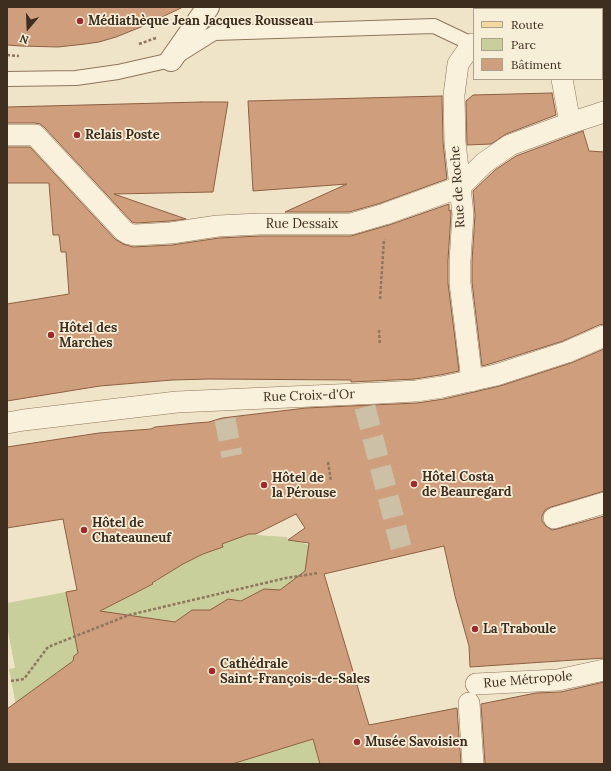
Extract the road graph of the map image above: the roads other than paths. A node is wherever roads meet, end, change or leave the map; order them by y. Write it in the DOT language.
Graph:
graph roads {
  1 [pos="208,7"];
  2 [pos="473,44"];
  3 [pos="171,60"];
  4 [pos="7,78"];
  5 [pos="562,80"];
  6 [pos="604,112"];
  7 [pos="570,123"];
  8 [pos="7,135"];
  9 [pos="460,187"];
  10 [pos="604,336"];
  11 [pos="472,381"];
  12 [pos="7,424"];
  13 [pos="604,503"];
  14 [pos="554,518"];
  15 [pos="604,670"];
  16 [pos="473,764"];
  1 -- 3 [label="street"];
  2 -- 3 [label="lane"];
  2 -- 9 [label="street, Rue de Roche"];
  3 -- 4 [label="lane"];
  5 -- 7 [label="street"];
  6 -- 7 [label="street, Rue Dessaix"];
  7 -- 9 [label="street, Rue Dessaix"];
  8 -- 9 [label="street, Rue Dessaix"];
  9 -- 11 [label="street, Rue de Roche"];
  10 -- 11 [label="street, Rue Croix-d'Or"];
  11 -- 12 [label="street, Rue Croix-d'Or"];
  13 -- 14 [label="street"];
  15 -- 16 [label="street, Rue Métropole"];
}
